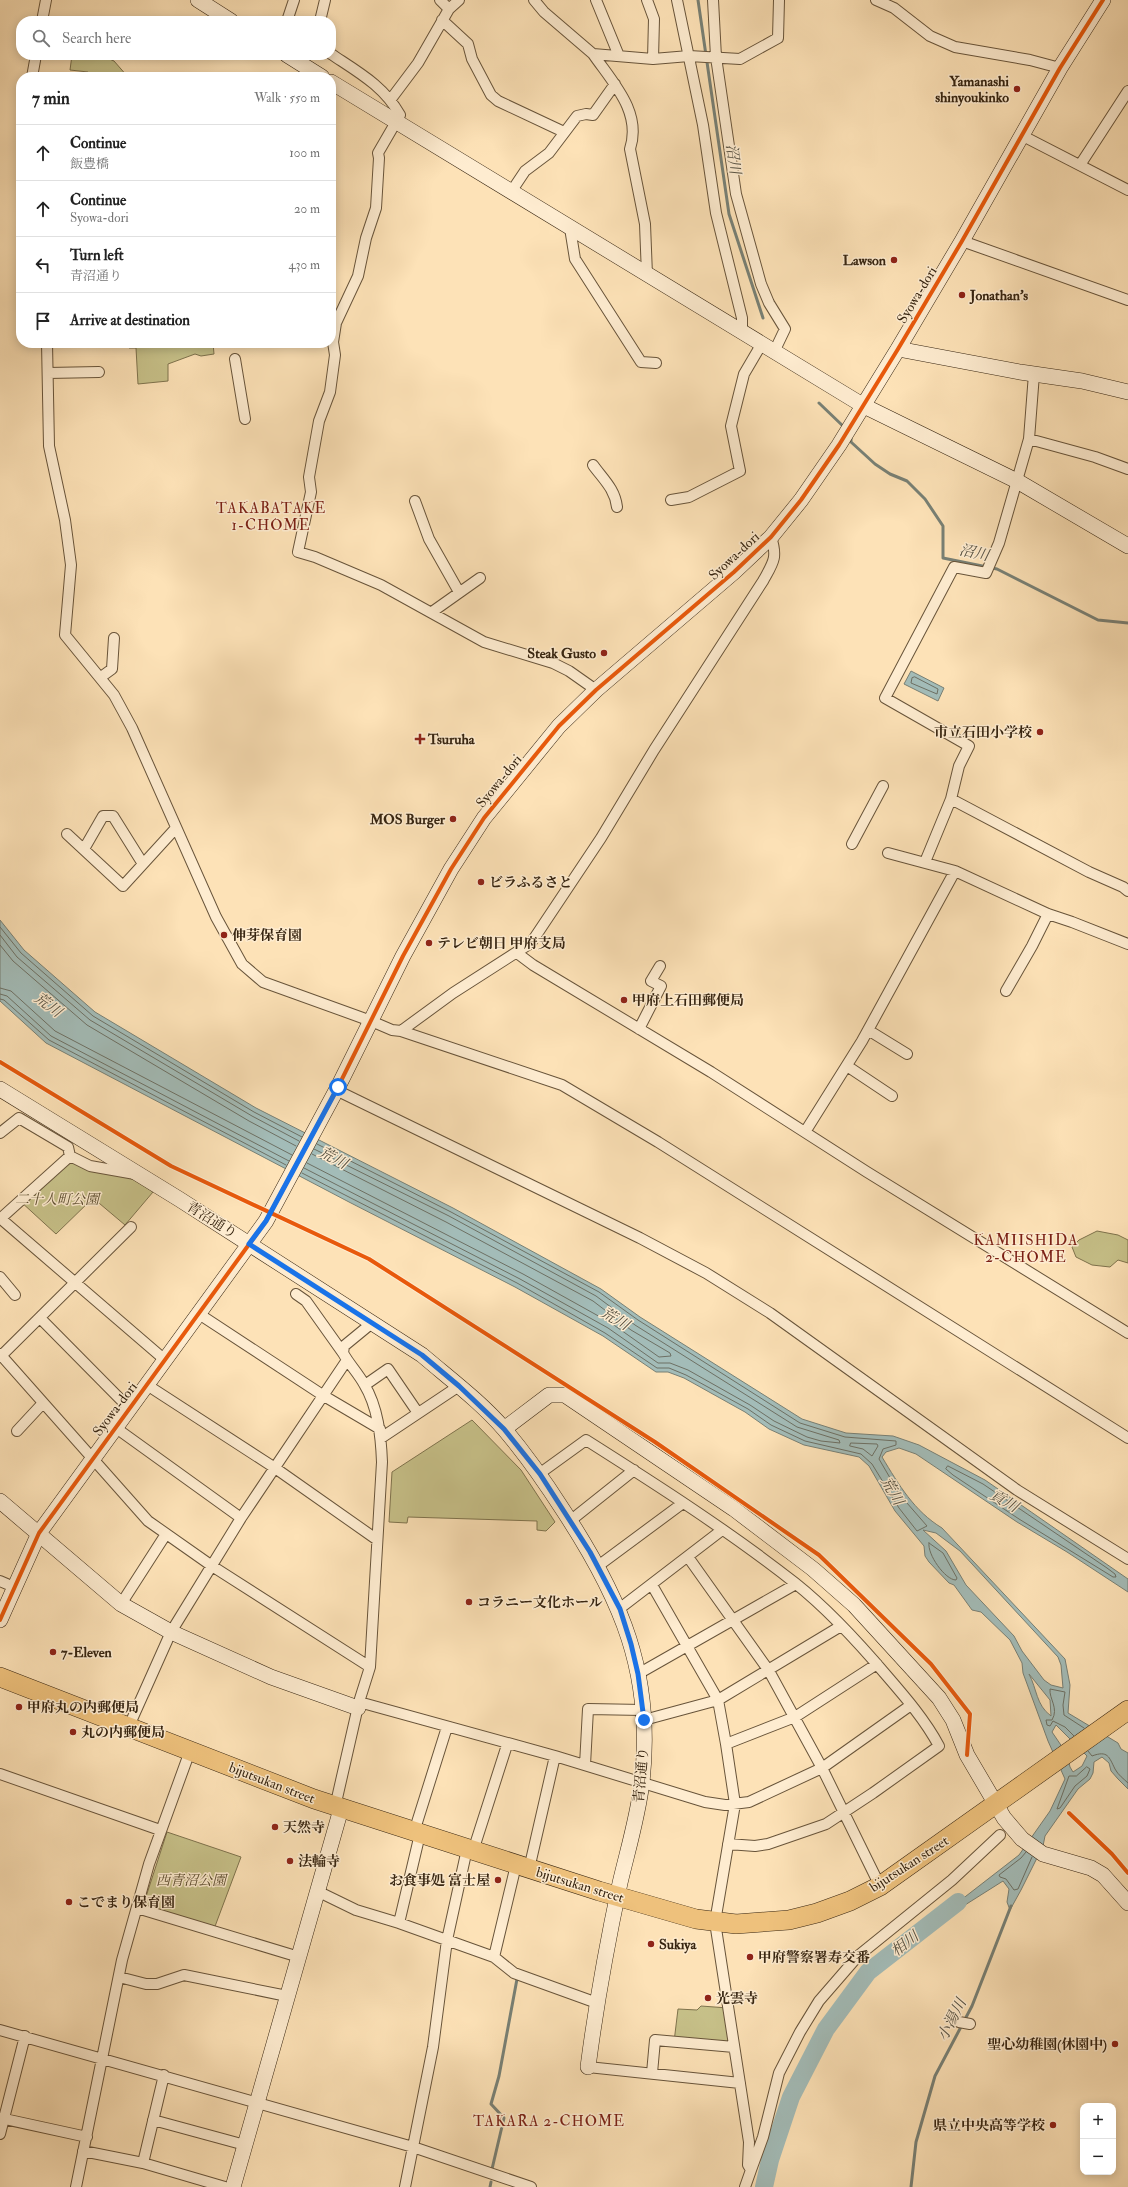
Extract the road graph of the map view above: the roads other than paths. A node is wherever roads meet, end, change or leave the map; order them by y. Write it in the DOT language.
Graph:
graph roads {
  1 [pos="46,0"];
  2 [pos="198,0"];
  3 [pos="294,0"];
  4 [pos="325,0"];
  5 [pos="440,0"];
  6 [pos="459,0"];
  7 [pos="534,0"];
  8 [pos="596,0"];
  9 [pos="648,0"];
  10 [pos="677,0"];
  11 [pos="713,0"];
  12 [pos="779,0"];
  13 [pos="876,0"];
  14 [pos="1103,0"];
  15 [pos="449,9"];
  16 [pos="43,16"];
  17 [pos="223,16"];
  18 [pos="289,16"];
  19 [pos="321,16"];
  20 [pos="442,20"];
  21 [pos="593,54"];
  22 [pos="619,56"];
  23 [pos="689,56"];
  24 [pos="336,57"];
  25 [pos="714,57"];
  26 [pos="653,59"];
  27 [pos="35,60"];
  28 [pos="295,60"];
  29 [pos="1060,68"];
  30 [pos="33,72"];
  31 [pos="314,72"];
  32 [pos="615,84"];
  33 [pos="336,85"];
  34 [pos="1128,91"];
  35 [pos="391,99"];
  36 [pos="397,122"];
  37 [pos="564,132"];
  38 [pos="1021,135"];
  39 [pos="1080,165"];
  40 [pos="1128,190"];
  41 [pos="511,192"];
  42 [pos="570,228"];
  43 [pos="962,241"];
  44 [pos="647,276"];
  45 [pos="1128,300"];
  46 [pos="336,323"];
  47 [pos="742,333"];
  48 [pos="47,348"];
  49 [pos="334,348"];
  50 [pos="767,349"];
  51 [pos="898,349"];
  52 [pos="235,359"];
  53 [pos="656,364"];
  54 [pos="99,372"];
  55 [pos="48,373"];
  56 [pos="1034,374"];
  57 [pos="1128,392"];
  58 [pos="864,406"];
  59 [pos="246,419"];
  60 [pos="1029,439"];
  61 [pos="593,465"];
  62 [pos="1128,469"];
  63 [pos="1018,481"];
  64 [pos="672,500"];
  65 [pos="415,501"];
  66 [pos="617,507"];
  67 [pos="771,536"];
  68 [pos="1128,546"];
  69 [pos="480,578"];
  70 [pos="459,592"];
  71 [pos="432,612"];
  72 [pos="114,638"];
  73 [pos="101,677"];
  74 [pos="596,690"];
  75 [pos="883,786"];
  76 [pos="951,799"];
  77 [pos="176,829"];
  78 [pos="67,834"];
  79 [pos="852,844"];
  80 [pos="84,849"];
  81 [pos="888,852"];
  82 [pos="925,862"];
  83 [pos="143,864"];
  84 [pos="955,871"];
  85 [pos="1128,891"];
  86 [pos="1048,914"];
  87 [pos="1128,944"];
  88 [pos="517,953"];
  89 [pos="660,966"];
  90 [pos="1006,991"];
  91 [pos="371,1021"];
  92 [pos="639,1029"];
  93 [pos="868,1030"];
  94 [pos="401,1031"];
  95 [pos="907,1054"];
  96 [pos="847,1066"];
  97 [pos="0,1089"];
  98 [pos="336,1090"];
  99 [pos="892,1096"];
  100 [pos="0,1132"];
  101 [pos="805,1132"];
  102 [pos="70,1156"];
  103 [pos="139,1175"];
  104 [pos="0,1218"];
  105 [pos="131,1227"];
  106 [pos="249,1244"];
  107 [pos="0,1277"];
  108 [pos="75,1283"];
  109 [pos="15,1294"];
  110 [pos="296,1294"];
  111 [pos="199,1314"];
  112 [pos="40,1318"];
  113 [pos="372,1323"];
  114 [pos="1128,1333"];
  115 [pos="0,1355"];
  116 [pos="345,1357"];
  117 [pos="165,1360"];
  118 [pos="364,1384"];
  119 [pos="147,1385"];
  120 [pos="459,1386"];
  121 [pos="324,1396"];
  122 [pos="43,1403"];
  123 [pos="129,1408"];
  124 [pos="418,1413"];
  125 [pos="116,1428"];
  126 [pos="504,1429"];
  127 [pos="17,1431"];
  128 [pos="380,1433"];
  129 [pos="1128,1438"];
  130 [pos="93,1458"];
  131 [pos="275,1468"];
  132 [pos="634,1470"];
  133 [pos="540,1474"];
  134 [pos="0,1501"];
  135 [pos="683,1503"];
  136 [pos="241,1518"];
  137 [pos="570,1521"];
  138 [pos="722,1530"];
  139 [pos="39,1534"];
  140 [pos="166,1534"];
  141 [pos="376,1539"];
  142 [pos="688,1557"];
  143 [pos="1128,1559"];
  144 [pos="212,1566"];
  145 [pos="598,1566"];
  146 [pos="7,1584"];
  147 [pos="796,1584"];
  148 [pos="652,1585"];
  149 [pos="121,1604"];
  150 [pos="620,1609"];
  151 [pos="0,1620"];
  152 [pos="733,1620"];
  153 [pos="841,1626"];
  154 [pos="172,1632"];
  155 [pos="688,1645"];
  156 [pos="877,1664"];
  157 [pos="370,1667"];
  158 [pos="769,1671"];
  159 [pos="638,1674"];
  160 [pos="0,1677"];
  161 [pos="718,1700"];
  162 [pos="358,1705"];
  163 [pos="911,1705"];
  164 [pos="1128,1710"];
  165 [pos="643,1715"];
  166 [pos="795,1717"];
  167 [pos="129,1726"];
  168 [pos="447,1727"];
  169 [pos="726,1744"];
  170 [pos="507,1745"];
  171 [pos="190,1751"];
  172 [pos="555,1756"];
  173 [pos="585,1765"];
  174 [pos="822,1768"];
  175 [pos="0,1774"];
  176 [pos="642,1782"];
  177 [pos="736,1804"];
  178 [pos="996,1805"];
  179 [pos="338,1808"];
  180 [pos="844,1813"];
  181 [pos="160,1830"];
  182 [pos="417,1833"];
  183 [pos="1000,1835"];
  184 [pos="728,1844"];
  185 [pos="470,1850"];
  186 [pos="522,1867"];
  187 [pos="880,1886"];
  188 [pos="317,1892"];
  189 [pos="617,1896"];
  190 [pos="1128,1903"];
  191 [pos="137,1908"];
  192 [pos="715,1922"];
  193 [pos="399,1923"];
  194 [pos="447,1940"];
  195 [pos="299,1957"];
  196 [pos="494,1957"];
  197 [pos="119,1977"];
  198 [pos="287,1996"];
  199 [pos="597,2002"];
  200 [pos="959,2022"];
  201 [pos="970,2024"];
  202 [pos="0,2030"];
  203 [pos="25,2036"];
  204 [pos="734,2047"];
  205 [pos="102,2058"];
  206 [pos="588,2066"];
  207 [pos="652,2073"];
  208 [pos="164,2075"];
  209 [pos="740,2083"];
  210 [pos="258,2101"];
  211 [pos="2,2119"];
  212 [pos="153,2120"];
  213 [pos="0,2134"];
  214 [pos="87,2137"];
  215 [pos="245,2146"];
  216 [pos="414,2147"];
  217 [pos="83,2151"];
  218 [pos="143,2163"];
  219 [pos="751,2170"];
  220 [pos="76,2187"];
  221 [pos="225,2187"];
  222 [pos="233,2187"];
  223 [pos="405,2187"];
  224 [pos="531,2187"];
  225 [pos="745,2187"];
  1 -- 16 [label="street"];
  2 -- 17 [label="street"];
  3 -- 18 [label="street"];
  4 -- 19 [label="street"];
  5 -- 15 [label="street"];
  6 -- 15 [label="street"];
  7 -- 21 [label="street"];
  8 -- 22 [label="street"];
  9 -- 26 [label="street"];
  10 -- 23 [label="street"];
  11 -- 25 [label="street"];
  12 -- 25 [label="street"];
  13 -- 29 [label="street"];
  14 -- 29 [label="street, Syowa-dori"];
  15 -- 20 [label="street"];
  20 -- 35 [label="street"];
  20 -- 37 [label="street"];
  21 -- 22 [label="street"];
  21 -- 32 [label="street"];
  22 -- 26 [label="street"];
  23 -- 25 [label="street"];
  23 -- 26 [label="street"];
  23 -- 47 [label="street"];
  24 -- 35 [label="street"];
  25 -- 50 [label="street"];
  27 -- 30 [label="street"];
  28 -- 31 [label="street"];
  29 -- 38 [label="street, Syowa-dori"];
  32 -- 37 [label="street"];
  32 -- 44 [label="street"];
  33 -- 36 [label="street"];
  34 -- 39 [label="street"];
  35 -- 36 [label="street"];
  36 -- 41 [label="street"];
  36 -- 46 [label="street"];
  37 -- 41 [label="street"];
  38 -- 39 [label="street"];
  38 -- 43 [label="street, Syowa-dori"];
  39 -- 40 [label="street"];
  41 -- 42 [label="street"];
  42 -- 44 [label="street"];
  42 -- 53 [label="street"];
  43 -- 45 [label="street"];
  43 -- 51 [label="street, Syowa-dori"];
  44 -- 47 [label="street"];
  47 -- 50 [label="street"];
  48 -- 55 [label="street"];
  49 -- 71 [label="street"];
  50 -- 58 [label="street"];
  50 -- 64 [label="street"];
  51 -- 56 [label="street"];
  51 -- 58 [label="street, Syowa-dori"];
  52 -- 59 [label="street"];
  54 -- 55 [label="street"];
  55 -- 73 [label="street"];
  56 -- 57 [label="street"];
  56 -- 60 [label="street"];
  58 -- 63 [label="street"];
  58 -- 67 [label="street, Syowa-dori"];
  60 -- 62 [label="street"];
  60 -- 63 [label="street"];
  61 -- 66 [label="street"];
  63 -- 68 [label="street"];
  63 -- 76 [label="street"];
  65 -- 70 [label="street"];
  67 -- 74 [label="street, Syowa-dori"];
  67 -- 88 [label="street"];
  69 -- 70 [label="street"];
  70 -- 71 [label="street"];
  71 -- 74 [label="street"];
  72 -- 73 [label="street"];
  73 -- 77 [label="street"];
  74 -- 91 [label="street, Syowa-dori"];
  75 -- 79 [label="street"];
  76 -- 82 [label="street"];
  76 -- 85 [label="street"];
  77 -- 83 [label="street"];
  77 -- 91 [label="street"];
  78 -- 80 [label="street"];
  80 -- 83 [label="street"];
  80 -- 83 [label="street"];
  81 -- 82 [label="street"];
  82 -- 84 [label="street"];
  84 -- 86 [label="street"];
  84 -- 93 [label="street"];
  86 -- 87 [label="street"];
  86 -- 90 [label="street"];
  88 -- 92 [label="street"];
  88 -- 94 [label="street"];
  89 -- 92 [label="street"];
  91 -- 94 [label="street"];
  91 -- 98 [label="street, Syowa-dori"];
  92 -- 101 [label="street"];
  93 -- 95 [label="street"];
  93 -- 96 [label="street"];
  94 -- 129 [label="street"];
  96 -- 99 [label="street"];
  96 -- 101 [label="street"];
  97 -- 103 [label="street, 青沼通り"];
  98 -- 106 [label="street, Syowa-dori"];
  98 -- 143 [label="street"];
  100 -- 102 [label="street"];
  101 -- 114 [label="street"];
  102 -- 103 [label="street"];
  102 -- 104 [label="street"];
  103 -- 106 [label="street, 青沼通り"];
  104 -- 108 [label="street"];
  105 -- 108 [label="street"];
  106 -- 111 [label="street, Syowa-dori"];
  106 -- 113 [label="street, 青沼通り"];
  107 -- 109 [label="street"];
  108 -- 112 [label="street"];
  108 -- 117 [label="street"];
  110 -- 116 [label="street"];
  111 -- 117 [label="street, Syowa-dori"];
  111 -- 121 [label="street"];
  112 -- 115 [label="street"];
  112 -- 123 [label="street"];
  113 -- 116 [label="street"];
  113 -- 120 [label="street, 青沼通り"];
  115 -- 122 [label="street"];
  116 -- 118 [label="street"];
  116 -- 121 [label="street"];
  117 -- 119 [label="street, Syowa-dori"];
  118 -- 124 [label="street"];
  118 -- 128 [label="street"];
  119 -- 123 [label="street, Syowa-dori"];
  119 -- 131 [label="street"];
  120 -- 124 [label="street"];
  120 -- 126 [label="street, 青沼通り"];
  121 -- 128 [label="street"];
  121 -- 131 [label="street"];
  122 -- 127 [label="street"];
  122 -- 130 [label="street"];
  123 -- 125 [label="street, Syowa-dori"];
  124 -- 128 [label="street"];
  125 -- 130 [label="street, Syowa-dori"];
  125 -- 136 [label="street"];
  126 -- 133 [label="street, 青沼通り"];
  126 -- 178 [label="street"];
  128 -- 141 [label="street"];
  130 -- 139 [label="street, Syowa-dori"];
  130 -- 140 [label="street"];
  131 -- 136 [label="street"];
  131 -- 141 [label="street"];
  132 -- 133 [label="street"];
  132 -- 135 [label="street"];
  132 -- 137 [label="street"];
  133 -- 137 [label="street, 青沼通り"];
  134 -- 139 [label="street"];
  135 -- 138 [label="street"];
  135 -- 145 [label="street"];
  136 -- 144 [label="street"];
  137 -- 145 [label="street, 青沼通り"];
  138 -- 142 [label="street"];
  138 -- 147 [label="street"];
  139 -- 146 [label="street, Syowa-dori"];
  139 -- 149 [label="street"];
  140 -- 144 [label="street"];
  140 -- 149 [label="street"];
  141 -- 157 [label="street"];
  142 -- 148 [label="street"];
  142 -- 152 [label="street"];
  144 -- 154 [label="street"];
  144 -- 157 [label="street"];
  145 -- 150 [label="street, 青沼通り"];
  146 -- 151 [label="street, Syowa-dori"];
  147 -- 152 [label="street"];
  147 -- 153 [label="street"];
  148 -- 150 [label="street"];
  148 -- 155 [label="street"];
  149 -- 154 [label="street"];
  150 -- 159 [label="street, 青沼通り"];
  152 -- 155 [label="street"];
  152 -- 158 [label="street"];
  153 -- 156 [label="street"];
  153 -- 158 [label="street"];
  154 -- 162 [label="street"];
  154 -- 167 [label="street"];
  155 -- 159 [label="street"];
  155 -- 161 [label="street"];
  156 -- 163 [label="street"];
  156 -- 166 [label="street"];
  157 -- 162 [label="street"];
  158 -- 161 [label="street"];
  158 -- 166 [label="street"];
  159 -- 165 [label="street, 青沼通り"];
  160 -- 167 [label="highway, bijutsukan street"];
  161 -- 165 [label="street"];
  161 -- 169 [label="street"];
  162 -- 168 [label="street"];
  162 -- 179 [label="street"];
  163 -- 174 [label="street"];
  163 -- 180 [label="street"];
  164 -- 178 [label="highway, bijutsukan street"];
  165 -- 173 [label="street"];
  165 -- 176 [label="street, 青沼通り"];
  166 -- 169 [label="street"];
  166 -- 174 [label="street"];
  167 -- 171 [label="highway, bijutsukan street"];
  168 -- 170 [label="street"];
  168 -- 182 [label="street"];
  169 -- 177 [label="street"];
  170 -- 172 [label="street"];
  170 -- 185 [label="street"];
  171 -- 179 [label="highway, bijutsukan street"];
  171 -- 181 [label="street"];
  172 -- 173 [label="street"];
  172 -- 186 [label="street"];
  173 -- 176 [label="street"];
  174 -- 177 [label="street"];
  174 -- 180 [label="street"];
  175 -- 181 [label="street"];
  176 -- 177 [label="street"];
  176 -- 189 [label="street, 青沼通り"];
  177 -- 184 [label="street"];
  178 -- 187 [label="highway, bijutsukan street"];
  178 -- 190 [label="street"];
  179 -- 182 [label="highway, bijutsukan street"];
  179 -- 188 [label="street"];
  180 -- 184 [label="street"];
  180 -- 187 [label="street"];
  181 -- 191 [label="street"];
  182 -- 185 [label="highway, bijutsukan street"];
  182 -- 193 [label="street"];
  183 -- 219 [label="street"];
  184 -- 192 [label="street"];
  185 -- 186 [label="highway, bijutsukan street"];
  185 -- 194 [label="street"];
  186 -- 189 [label="highway, bijutsukan street"];
  186 -- 196 [label="street"];
  187 -- 192 [label="highway, bijutsukan street"];
  188 -- 193 [label="street"];
  188 -- 195 [label="street"];
  189 -- 192 [label="highway, bijutsukan street"];
  189 -- 199 [label="street, 青沼通り"];
  191 -- 195 [label="street"];
  191 -- 197 [label="street"];
  192 -- 204 [label="street"];
  193 -- 194 [label="street"];
  194 -- 196 [label="street"];
  194 -- 216 [label="street"];
  195 -- 198 [label="street"];
  196 -- 199 [label="street"];
  197 -- 198 [label="street"];
  197 -- 205 [label="street"];
  198 -- 210 [label="street"];
  199 -- 206 [label="street, 青沼通り"];
  200 -- 201 [label="street"];
  202 -- 203 [label="street"];
  203 -- 205 [label="street"];
  203 -- 211 [label="street"];
  204 -- 207 [label="street"];
  204 -- 209 [label="street"];
  205 -- 208 [label="street"];
  205 -- 214 [label="street"];
  206 -- 207 [label="street"];
  207 -- 209 [label="street"];
  208 -- 210 [label="street"];
  208 -- 212 [label="street"];
  209 -- 219 [label="street"];
  210 -- 215 [label="street"];
  210 -- 216 [label="street"];
  211 -- 213 [label="street"];
  211 -- 214 [label="street"];
  212 -- 215 [label="street"];
  212 -- 218 [label="street"];
  214 -- 217 [label="street"];
  215 -- 222 [label="street"];
  216 -- 223 [label="street"];
  216 -- 224 [label="street"];
  217 -- 218 [label="street"];
  217 -- 220 [label="street"];
  218 -- 221 [label="street"];
  219 -- 225 [label="street"];
}
